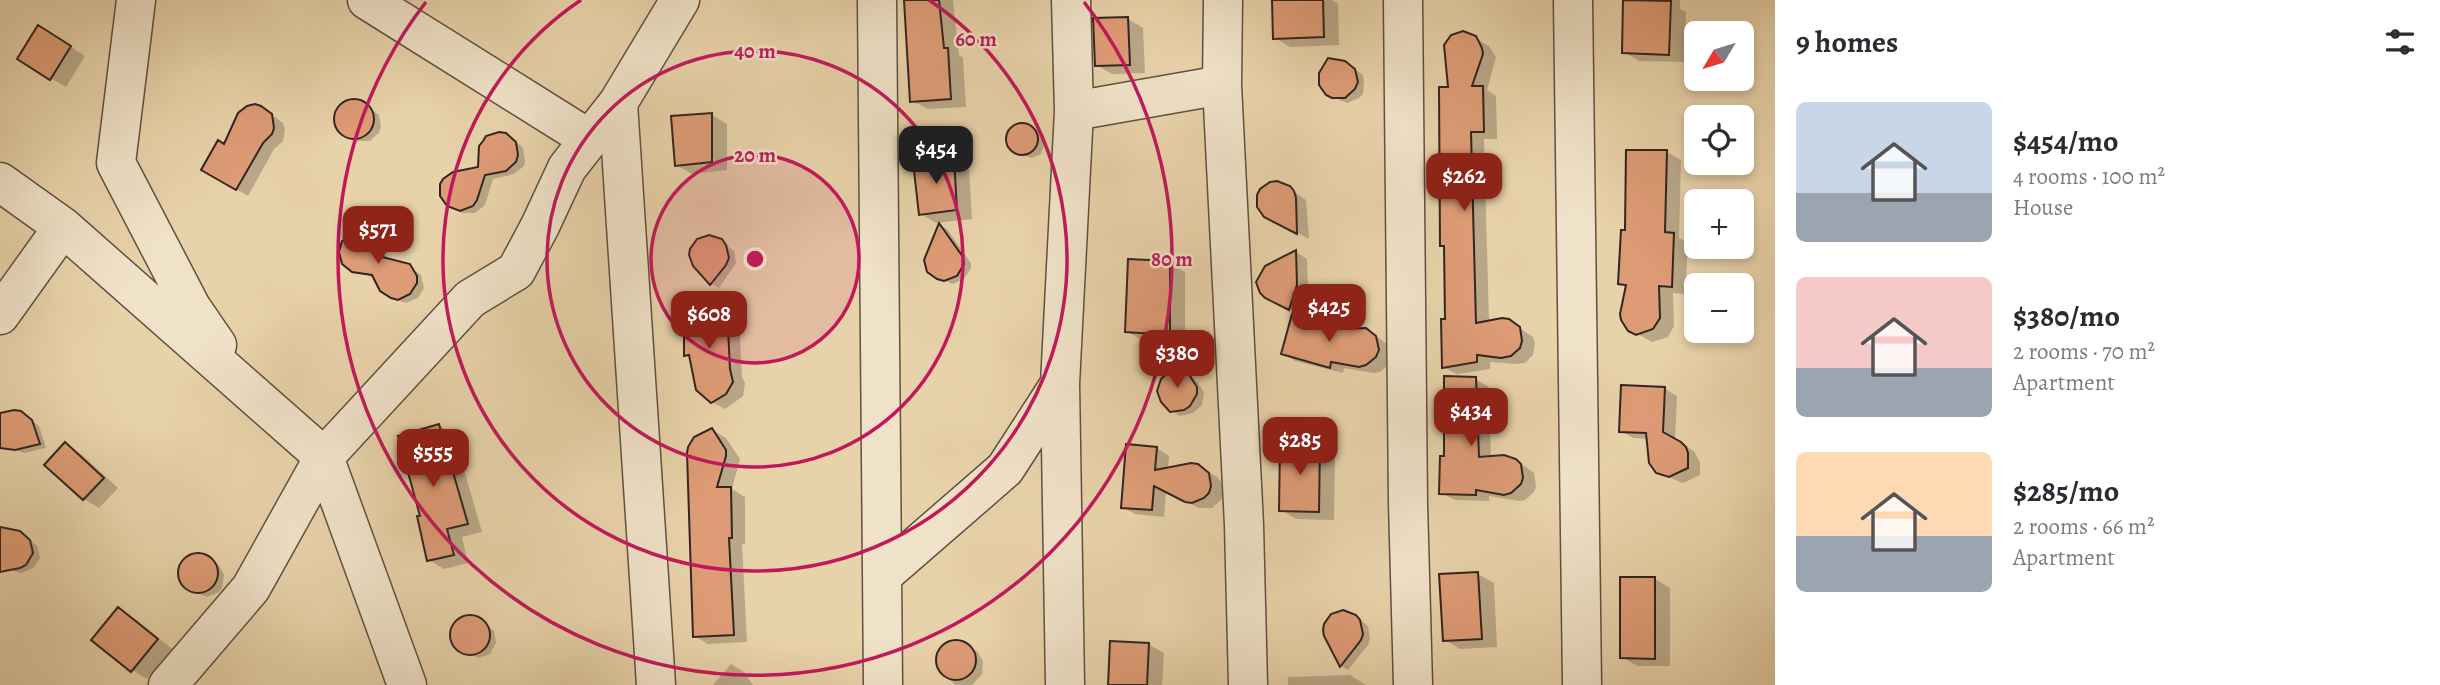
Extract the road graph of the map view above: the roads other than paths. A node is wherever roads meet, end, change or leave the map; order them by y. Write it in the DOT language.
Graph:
graph roads {
  1 [pos="136,0"];
  2 [pos="367,0"];
  3 [pos="680,0"];
  4 [pos="877,0"];
  5 [pos="1071,0"];
  6 [pos="1223,0"];
  7 [pos="1403,0"];
  8 [pos="1573,0"];
  9 [pos="1222,85"];
  10 [pos="618,103"];
  11 [pos="1074,111"];
  12 [pos="589,139"];
  13 [pos="0,183"];
  14 [pos="63,227"];
  15 [pos="0,315"];
  16 [pos="1060,384"];
  17 [pos="250,392"];
  18 [pos="324,457"];
  19 [pos="883,575"];
  20 [pos="168,685"];
  21 [pos="407,685"];
  22 [pos="656,685"];
  23 [pos="883,685"];
  24 [pos="1065,685"];
  25 [pos="1248,685"];
  26 [pos="1413,685"];
  27 [pos="1582,685"];
  1 -- 17 [label="street"];
  2 -- 12 [label="street"];
  3 -- 10 [label="street"];
  4 -- 19 [label="street"];
  5 -- 11 [label="street"];
  6 -- 9 [label="street"];
  7 -- 26 [label="street"];
  8 -- 27 [label="street"];
  9 -- 11 [label="street"];
  9 -- 25 [label="street"];
  10 -- 12 [label="street"];
  10 -- 22 [label="street"];
  11 -- 16 [label="street"];
  12 -- 18 [label="street"];
  13 -- 14 [label="street"];
  14 -- 15 [label="street"];
  14 -- 17 [label="street"];
  16 -- 19 [label="street"];
  16 -- 24 [label="street"];
  17 -- 18 [label="street"];
  18 -- 20 [label="street"];
  18 -- 21 [label="street"];
  19 -- 23 [label="street"];
}
